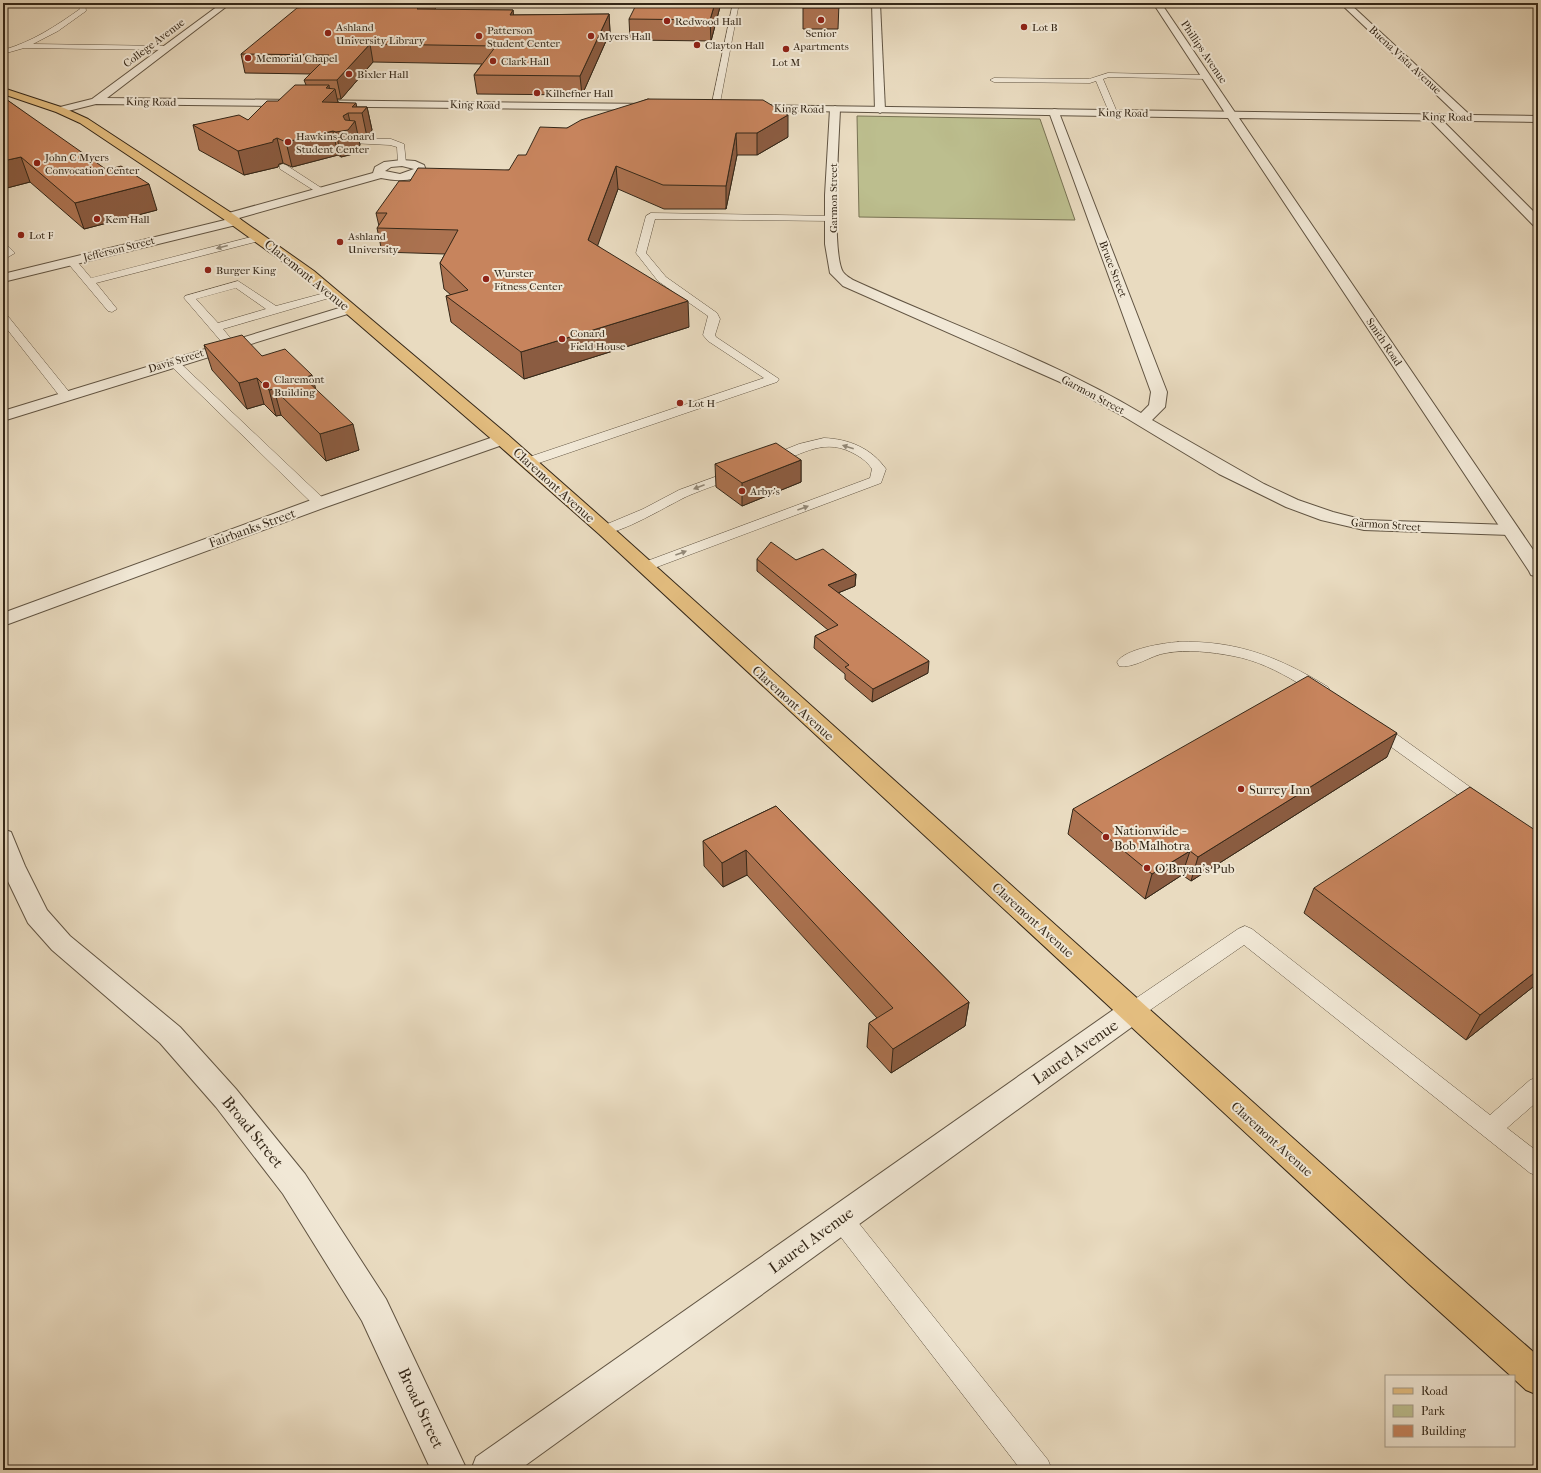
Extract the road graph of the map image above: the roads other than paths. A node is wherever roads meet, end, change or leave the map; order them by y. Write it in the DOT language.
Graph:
graph roads {
  1 [pos="82,3"];
  2 [pos="227,3"];
  3 [pos="736,3"];
  4 [pos="876,3"];
  5 [pos="1157,3"];
  6 [pos="1344,3"];
  7 [pos="26,46"];
  8 [pos="167,48"];
  9 [pos="3,52"];
  10 [pos="1206,77"];
  11 [pos="1099,79"];
  12 [pos="994,80"];
  13 [pos="3,92"];
  14 [pos="96,101"];
  15 [pos="660,107"];
  16 [pos="715,108"];
  17 [pos="739,108"];
  18 [pos="835,109"];
  19 [pos="60,110"];
  20 [pos="880,110"];
  21 [pos="1054,112"];
  22 [pos="1113,112"];
  23 [pos="1231,114"];
  24 [pos="1433,117"];
  25 [pos="1467,118"];
  26 [pos="1538,118"];
  27 [pos="353,141"];
  28 [pos="402,162"];
  29 [pos="283,167"];
  30 [pos="381,174"];
  31 [pos="321,191"];
  32 [pos="832,218"];
  33 [pos="233,219"];
  34 [pos="1538,223"];
  35 [pos="259,238"];
  36 [pos="3,247"];
  37 [pos="3,257"];
  38 [pos="71,261"];
  39 [pos="3,278"];
  40 [pos="88,282"];
  41 [pos="332,294"];
  42 [pos="112,309"];
  43 [pos="349,309"];
  44 [pos="274,310"];
  45 [pos="3,317"];
  46 [pos="216,327"];
  47 [pos="230,345"];
  48 [pos="173,362"];
  49 [pos="66,396"];
  50 [pos="3,416"];
  51 [pos="1141,421"];
  52 [pos="502,439"];
  53 [pos="528,462"];
  54 [pos="320,503"];
  55 [pos="604,530"];
  56 [pos="1510,530"];
  57 [pos="644,567"];
  58 [pos="1538,571"];
  59 [pos="3,620"];
  60 [pos="1125,662"];
  61 [pos="1335,700"];
  62 [pos="1360,716"];
  63 [pos="1494,812"];
  64 [pos="3,838"];
  65 [pos="8,868"];
  66 [pos="1132,1011"];
  67 [pos="1538,1087"];
  68 [pos="1490,1129"];
  69 [pos="1538,1166"];
  70 [pos="841,1219"];
  71 [pos="1538,1378"];
  72 [pos="449,1470"];
  73 [pos="489,1470"];
  74 [pos="1038,1470"];
  1 -- 7 [label="lane"];
  2 -- 8 [label="street, College Avenue"];
  3 -- 16 [label="lane"];
  4 -- 20 [label="street"];
  5 -- 10 [label="street, Phillips Avenue"];
  6 -- 25 [label="street, Buena Vista Avenue"];
  7 -- 8 [label="lane"];
  7 -- 9 [label="lane"];
  8 -- 14 [label="street, College Avenue"];
  10 -- 11 [label="lane"];
  10 -- 23 [label="street, Phillips Avenue"];
  11 -- 12 [label="lane"];
  11 -- 22 [label="lane"];
  13 -- 19 [label="main road, Claremont Avenue"];
  14 -- 15 [label="street, King Road"];
  14 -- 19 [label="street, King Road"];
  17 -- 18 [label="street, King Road"];
  18 -- 20 [label="street, King Road"];
  18 -- 32 [label="street, Garmon Street"];
  19 -- 33 [label="main road, Claremont Avenue"];
  20 -- 21 [label="street, King Road"];
  21 -- 22 [label="street, King Road"];
  21 -- 51 [label="street, Bruce Street"];
  22 -- 23 [label="street, King Road"];
  23 -- 24 [label="street, King Road"];
  23 -- 56 [label="street, Smith Road"];
  24 -- 25 [label="street, King Road"];
  24 -- 34 [label="street"];
  25 -- 26 [label="street, King Road"];
  27 -- 28 [label="lane"];
  28 -- 30 [label="street"];
  28 -- 30 [label="street"];
  29 -- 31 [label="lane"];
  30 -- 31 [label="street, Jefferson Street"];
  31 -- 33 [label="street, Jefferson Street"];
  32 -- 51 [label="street, Garmon Street"];
  32 -- 53 [label="lane"];
  33 -- 35 [label="main road, Claremont Avenue"];
  33 -- 38 [label="street, Jefferson Street"];
  35 -- 40 [label="lane, one-way"];
  35 -- 41 [label="main road, Claremont Avenue"];
  36 -- 37 [label="lane"];
  38 -- 39 [label="street, Jefferson Street"];
  38 -- 40 [label="lane"];
  40 -- 42 [label="lane"];
  41 -- 43 [label="main road, Claremont Avenue"];
  41 -- 44 [label="lane"];
  43 -- 47 [label="street, Davis Street"];
  43 -- 52 [label="main road, Claremont Avenue"];
  44 -- 46 [label="lane"];
  44 -- 46 [label="lane"];
  45 -- 49 [label="lane"];
  46 -- 47 [label="lane"];
  47 -- 48 [label="street, Davis Street"];
  48 -- 49 [label="street, Davis Street"];
  48 -- 54 [label="lane"];
  49 -- 50 [label="street, Davis Street"];
  51 -- 56 [label="street, Garmon Street"];
  52 -- 53 [label="main road, Claremont Avenue"];
  52 -- 54 [label="street, Fairbanks Street"];
  53 -- 55 [label="main road, Claremont Avenue"];
  54 -- 59 [label="street, Fairbanks Street"];
  55 -- 57 [label="main road, Claremont Avenue"];
  57 -- 55 [label="lane, one-way"];
  56 -- 58 [label="street, Smith Road"];
  57 -- 66 [label="main road, Claremont Avenue"];
  60 -- 61 [label="lane"];
  62 -- 63 [label="lane"];
  64 -- 65 [label="street, Broad Street"];
  65 -- 72 [label="street, Broad Street"];
  66 -- 68 [label="lane"];
  66 -- 70 [label="street, Laurel Avenue"];
  66 -- 71 [label="main road, Claremont Avenue"];
  67 -- 68 [label="lane"];
  68 -- 69 [label="lane"];
  70 -- 73 [label="street, Laurel Avenue"];
  70 -- 74 [label="lane"];
}
